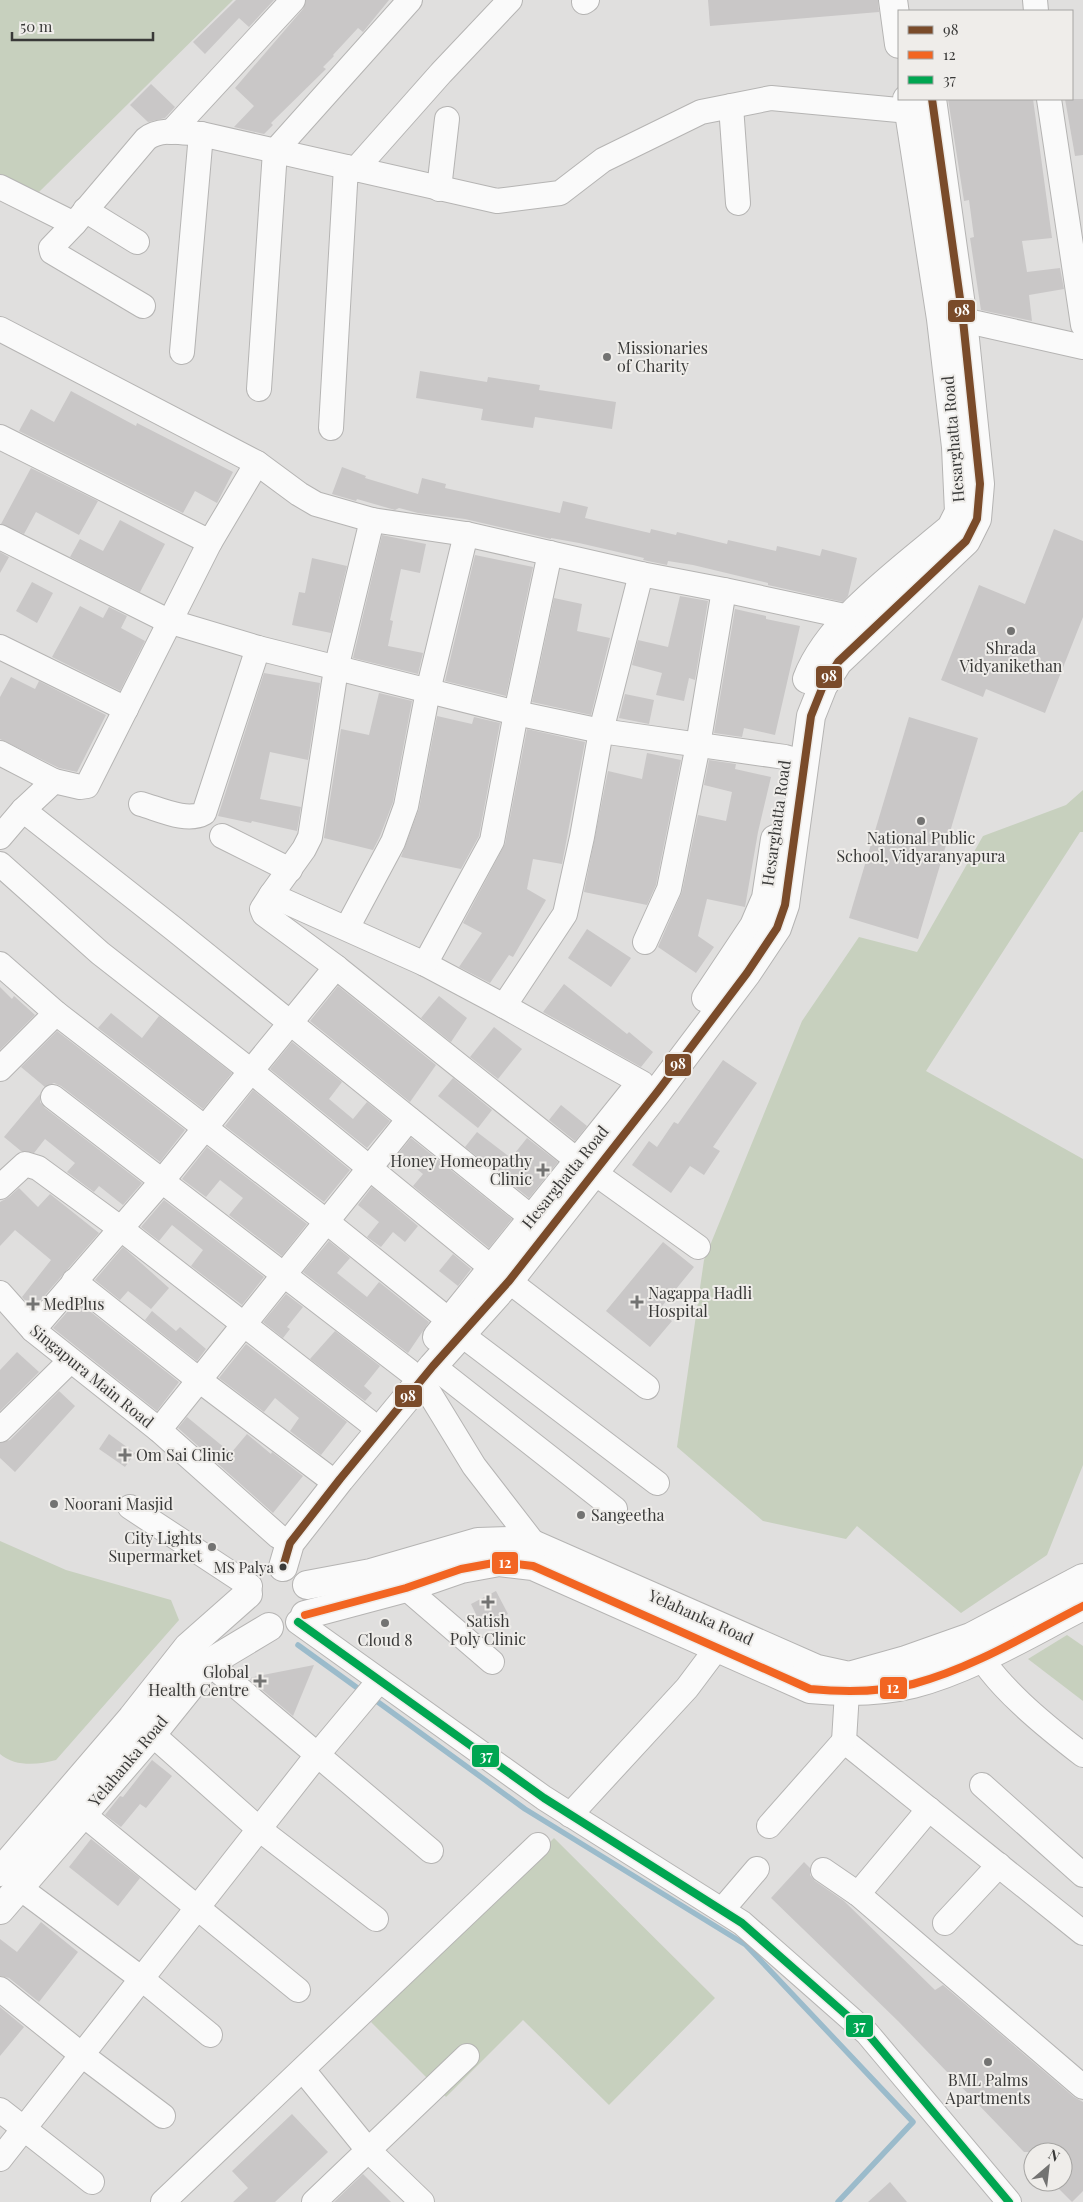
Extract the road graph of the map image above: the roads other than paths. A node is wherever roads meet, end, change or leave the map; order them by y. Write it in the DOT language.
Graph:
graph roads {
  1 [pos="293,0"];
  2 [pos="410,0"];
  3 [pos="510,0"];
  4 [pos="893,0"];
  5 [pos="898,37"];
  6 [pos="1049,100"];
  7 [pos="921,105"];
  8 [pos="731,106"];
  9 [pos="448,119"];
  10 [pos="172,132"];
  11 [pos="201,134"];
  12 [pos="274,151"];
  13 [pos="351,169"];
  14 [pos="0,188"];
  15 [pos="439,189"];
  16 [pos="738,203"];
  17 [pos="79,217"];
  18 [pos="137,242"];
  19 [pos="143,306"];
  20 [pos="952,320"];
  21 [pos="1083,326"];
  22 [pos="0,329"];
  23 [pos="1083,347"];
  24 [pos="182,352"];
  25 [pos="259,389"];
  26 [pos="331,428"];
  27 [pos="0,437"];
  28 [pos="257,463"];
  29 [pos="372,520"];
  30 [pos="466,534"];
  31 [pos="0,537"];
  32 [pos="210,542"];
  33 [pos="550,554"];
  34 [pos="641,574"];
  35 [pos="724,590"];
  36 [pos="849,617"];
  37 [pos="168,621"];
  38 [pos="0,647"];
  39 [pos="258,648"];
  40 [pos="336,669"];
  41 [pos="428,692"];
  42 [pos="126,709"];
  43 [pos="516,713"];
  44 [pos="601,732"];
  45 [pos="698,746"];
  46 [pos="0,754"];
  47 [pos="794,760"];
  48 [pos="54,781"];
  49 [pos="140,804"];
  50 [pos="22,810"];
  51 [pos="2,830"];
  52 [pos="222,836"];
  53 [pos="0,864"];
  54 [pos="290,870"];
  55 [pos="271,895"];
  56 [pos="347,928"];
  57 [pos="646,942"];
  58 [pos="0,964"];
  59 [pos="425,964"];
  60 [pos="336,967"];
  61 [pos="504,1006"];
  62 [pos="56,1013"];
  63 [pos="290,1022"];
  64 [pos="0,1069"];
  65 [pos="251,1071"];
  66 [pos="642,1083"];
  67 [pos="53,1097"];
  68 [pos="409,1119"];
  69 [pos="203,1128"];
  70 [pos="587,1167"];
  71 [pos="371,1169"];
  72 [pos="162,1181"];
  73 [pos="0,1187"];
  74 [pos="327,1222"];
  75 [pos="542,1222"];
  76 [pos="120,1228"];
  77 [pos="698,1247"];
  78 [pos="284,1275"];
  79 [pos="501,1275"];
  80 [pos="74,1281"];
  81 [pos="2,1298"];
  82 [pos="244,1325"];
  83 [pos="456,1328"];
  84 [pos="33,1330"];
  85 [pos="70,1361"];
  86 [pos="422,1373"];
  87 [pos="199,1380"];
  88 [pos="647,1387"];
  89 [pos="368,1422"];
  90 [pos="0,1430"];
  91 [pos="159,1430"];
  92 [pos="324,1475"];
  93 [pos="657,1483"];
  94 [pos="130,1506"];
  95 [pos="615,1509"];
  96 [pos="535,1545"];
  97 [pos="270,1566"];
  98 [pos="1083,1578"];
  99 [pos="307,1585"];
  100 [pos="406,1588"];
  101 [pos="1083,1606"];
  102 [pos="302,1618"];
  103 [pos="269,1627"];
  104 [pos="717,1648"];
  105 [pos="976,1648"];
  106 [pos="492,1662"];
  107 [pos="208,1663"];
  108 [pos="371,1690"];
  109 [pos="848,1692"];
  110 [pos="152,1734"];
  111 [pos="844,1742"];
  112 [pos="318,1754"];
  113 [pos="1083,1755"];
  114 [pos="982,1785"];
  115 [pos="929,1809"];
  116 [pos="84,1815"];
  117 [pos="570,1815"];
  118 [pos="769,1826"];
  119 [pos="259,1829"];
  120 [pos="538,1846"];
  121 [pos="431,1851"];
  122 [pos="999,1865"];
  123 [pos="757,1870"];
  124 [pos="823,1870"];
  125 [pos="1083,1874"];
  126 [pos="10,1880"];
  127 [pos="858,1894"];
  128 [pos="198,1907"];
  129 [pos="0,1910"];
  130 [pos="722,1910"];
  131 [pos="376,1919"];
  132 [pos="945,1923"];
  133 [pos="1081,1926"];
  134 [pos="142,1978"];
  135 [pos="0,1989"];
  136 [pos="298,1990"];
  137 [pos="210,2034"];
  138 [pos="82,2055"];
  139 [pos="467,2056"];
  140 [pos="303,2070"];
  141 [pos="1083,2087"];
  142 [pos="0,2110"];
  143 [pos="163,2116"];
  144 [pos="23,2129"];
  145 [pos="368,2150"];
  146 [pos="0,2159"];
  147 [pos="92,2182"];
  148 [pos="163,2202"];
  149 [pos="314,2202"];
  150 [pos="422,2202"];
  151 [pos="1008,2202"];
  1 -- 10 [label="street"];
  2 -- 12 [label="street"];
  3 -- 13 [label="street"];
  4 -- 5 [label="main road"];
  6 -- 21 [label="street"];
  7 -- 8 [label="street"];
  7 -- 20 [label="main road, Hesarghatta Road"];
  8 -- 15 [label="street"];
  8 -- 16 [label="street"];
  9 -- 15 [label="street"];
  10 -- 11 [label="street"];
  10 -- 17 [label="street"];
  11 -- 12 [label="street"];
  11 -- 24 [label="street"];
  12 -- 13 [label="street"];
  12 -- 25 [label="street"];
  13 -- 15 [label="street"];
  13 -- 26 [label="street"];
  14 -- 17 [label="street"];
  17 -- 18 [label="street"];
  17 -- 19 [label="street"];
  20 -- 23 [label="street"];
  20 -- 36 [label="main road, Hesarghatta Road"];
  20 -- 47 [label="main road, Hesarghatta Road"];
  22 -- 28 [label="street"];
  27 -- 32 [label="street"];
  28 -- 29 [label="street"];
  28 -- 32 [label="street"];
  29 -- 30 [label="street"];
  29 -- 40 [label="street"];
  30 -- 33 [label="street"];
  30 -- 41 [label="street"];
  31 -- 37 [label="street"];
  32 -- 37 [label="street"];
  33 -- 34 [label="street"];
  33 -- 43 [label="street"];
  34 -- 35 [label="street"];
  34 -- 44 [label="street"];
  35 -- 36 [label="street"];
  35 -- 45 [label="street"];
  36 -- 47 [label="main road, Hesarghatta Road"];
  37 -- 39 [label="street"];
  37 -- 42 [label="street"];
  38 -- 42 [label="street"];
  39 -- 40 [label="street"];
  39 -- 49 [label="street"];
  40 -- 41 [label="street"];
  40 -- 54 [label="street"];
  41 -- 43 [label="street"];
  41 -- 56 [label="street"];
  42 -- 48 [label="street"];
  43 -- 44 [label="street"];
  43 -- 59 [label="street"];
  44 -- 45 [label="street"];
  44 -- 61 [label="street"];
  45 -- 47 [label="street"];
  45 -- 57 [label="street"];
  46 -- 48 [label="street"];
  47 -- 66 [label="main road, Hesarghatta Road"];
  47 -- 70 [label="main road, Hesarghatta Road"];
  48 -- 50 [label="street"];
  50 -- 51 [label="street"];
  50 -- 63 [label="street"];
  52 -- 54 [label="street"];
  53 -- 65 [label="street"];
  54 -- 55 [label="street"];
  55 -- 56 [label="street"];
  55 -- 60 [label="street"];
  56 -- 59 [label="street"];
  58 -- 62 [label="street"];
  59 -- 61 [label="street"];
  60 -- 63 [label="street"];
  60 -- 70 [label="street"];
  61 -- 66 [label="street"];
  62 -- 64 [label="street"];
  62 -- 69 [label="street"];
  63 -- 65 [label="street"];
  63 -- 68 [label="street"];
  65 -- 69 [label="street"];
  65 -- 71 [label="street"];
  66 -- 70 [label="main road, Hesarghatta Road"];
  67 -- 72 [label="street"];
  68 -- 71 [label="street"];
  68 -- 75 [label="street"];
  69 -- 72 [label="street"];
  69 -- 74 [label="street"];
  70 -- 75 [label="main road, Hesarghatta Road"];
  70 -- 77 [label="street"];
  71 -- 74 [label="street"];
  71 -- 79 [label="street"];
  72 -- 76 [label="street"];
  72 -- 78 [label="street"];
  73 -- 76 [label="street"];
  74 -- 78 [label="street"];
  74 -- 83 [label="street"];
  75 -- 79 [label="main road, Hesarghatta Road"];
  76 -- 80 [label="street"];
  76 -- 82 [label="street"];
  78 -- 82 [label="street"];
  78 -- 86 [label="street"];
  79 -- 83 [label="main road, Hesarghatta Road"];
  79 -- 88 [label="street"];
  80 -- 84 [label="street"];
  80 -- 87 [label="street"];
  81 -- 84 [label="street, Singapura Main Road"];
  82 -- 87 [label="street"];
  82 -- 89 [label="street"];
  83 -- 86 [label="main road, Hesarghatta Road"];
  83 -- 93 [label="street"];
  84 -- 85 [label="street, Singapura Main Road"];
  85 -- 90 [label="street"];
  85 -- 91 [label="street, Singapura Main Road"];
  86 -- 89 [label="main road, Hesarghatta Road"];
  86 -- 95 [label="street"];
  86 -- 96 [label="street"];
  86 -- 97 [label="main road, Hesarghatta Road"];
  87 -- 91 [label="street"];
  87 -- 92 [label="street"];
  89 -- 92 [label="main road, Hesarghatta Road"];
  91 -- 97 [label="street, Singapura Main Road"];
  92 -- 97 [label="main road, Hesarghatta Road"];
  94 -- 97 [label="street"];
  96 -- 99 [label="main road, Yelahanka Road"];
  96 -- 105 [label="main road, Yelahanka Road"];
  97 -- 99 [label="main road"];
  97 -- 103 [label="main road"];
  97 -- 126 [label="main road, Yelahanka Road"];
  98 -- 105 [label="main road, Yelahanka Road"];
  99 -- 102 [label="main road"];
  100 -- 102 [label="main road, Yelahanka Road"];
  100 -- 104 [label="main road, Yelahanka Road"];
  100 -- 106 [label="street"];
  101 -- 105 [label="main road, Yelahanka Road"];
  102 -- 103 [label="main road"];
  102 -- 108 [label="street"];
  103 -- 107 [label="main road, Yelahanka Road"];
  104 -- 109 [label="main road, Yelahanka Road"];
  104 -- 117 [label="street"];
  105 -- 109 [label="main road, Yelahanka Road"];
  105 -- 113 [label="street"];
  107 -- 110 [label="main road, Yelahanka Road"];
  107 -- 112 [label="street"];
  108 -- 112 [label="street"];
  108 -- 117 [label="street"];
  109 -- 111 [label="street"];
  110 -- 116 [label="main road, Yelahanka Road"];
  110 -- 119 [label="street"];
  111 -- 115 [label="street"];
  111 -- 118 [label="street"];
  112 -- 119 [label="street"];
  112 -- 121 [label="street"];
  114 -- 125 [label="street"];
  115 -- 122 [label="street"];
  115 -- 127 [label="street"];
  116 -- 126 [label="main road, Yelahanka Road"];
  116 -- 128 [label="street"];
  117 -- 130 [label="street"];
  119 -- 128 [label="street"];
  119 -- 131 [label="street"];
  120 -- 140 [label="street"];
  122 -- 132 [label="street"];
  122 -- 133 [label="street"];
  123 -- 130 [label="street"];
  124 -- 127 [label="street"];
  126 -- 129 [label="main road, Yelahanka Road"];
  126 -- 134 [label="street"];
  127 -- 141 [label="street"];
  128 -- 134 [label="street"];
  128 -- 136 [label="street"];
  130 -- 151 [label="street"];
  134 -- 137 [label="street"];
  134 -- 138 [label="street"];
  135 -- 138 [label="street"];
  138 -- 143 [label="street"];
  138 -- 144 [label="street"];
  139 -- 145 [label="street"];
  140 -- 145 [label="street"];
  140 -- 148 [label="street"];
  142 -- 144 [label="street"];
  144 -- 146 [label="street"];
  144 -- 147 [label="street"];
  145 -- 149 [label="street"];
  145 -- 150 [label="street"];
}
